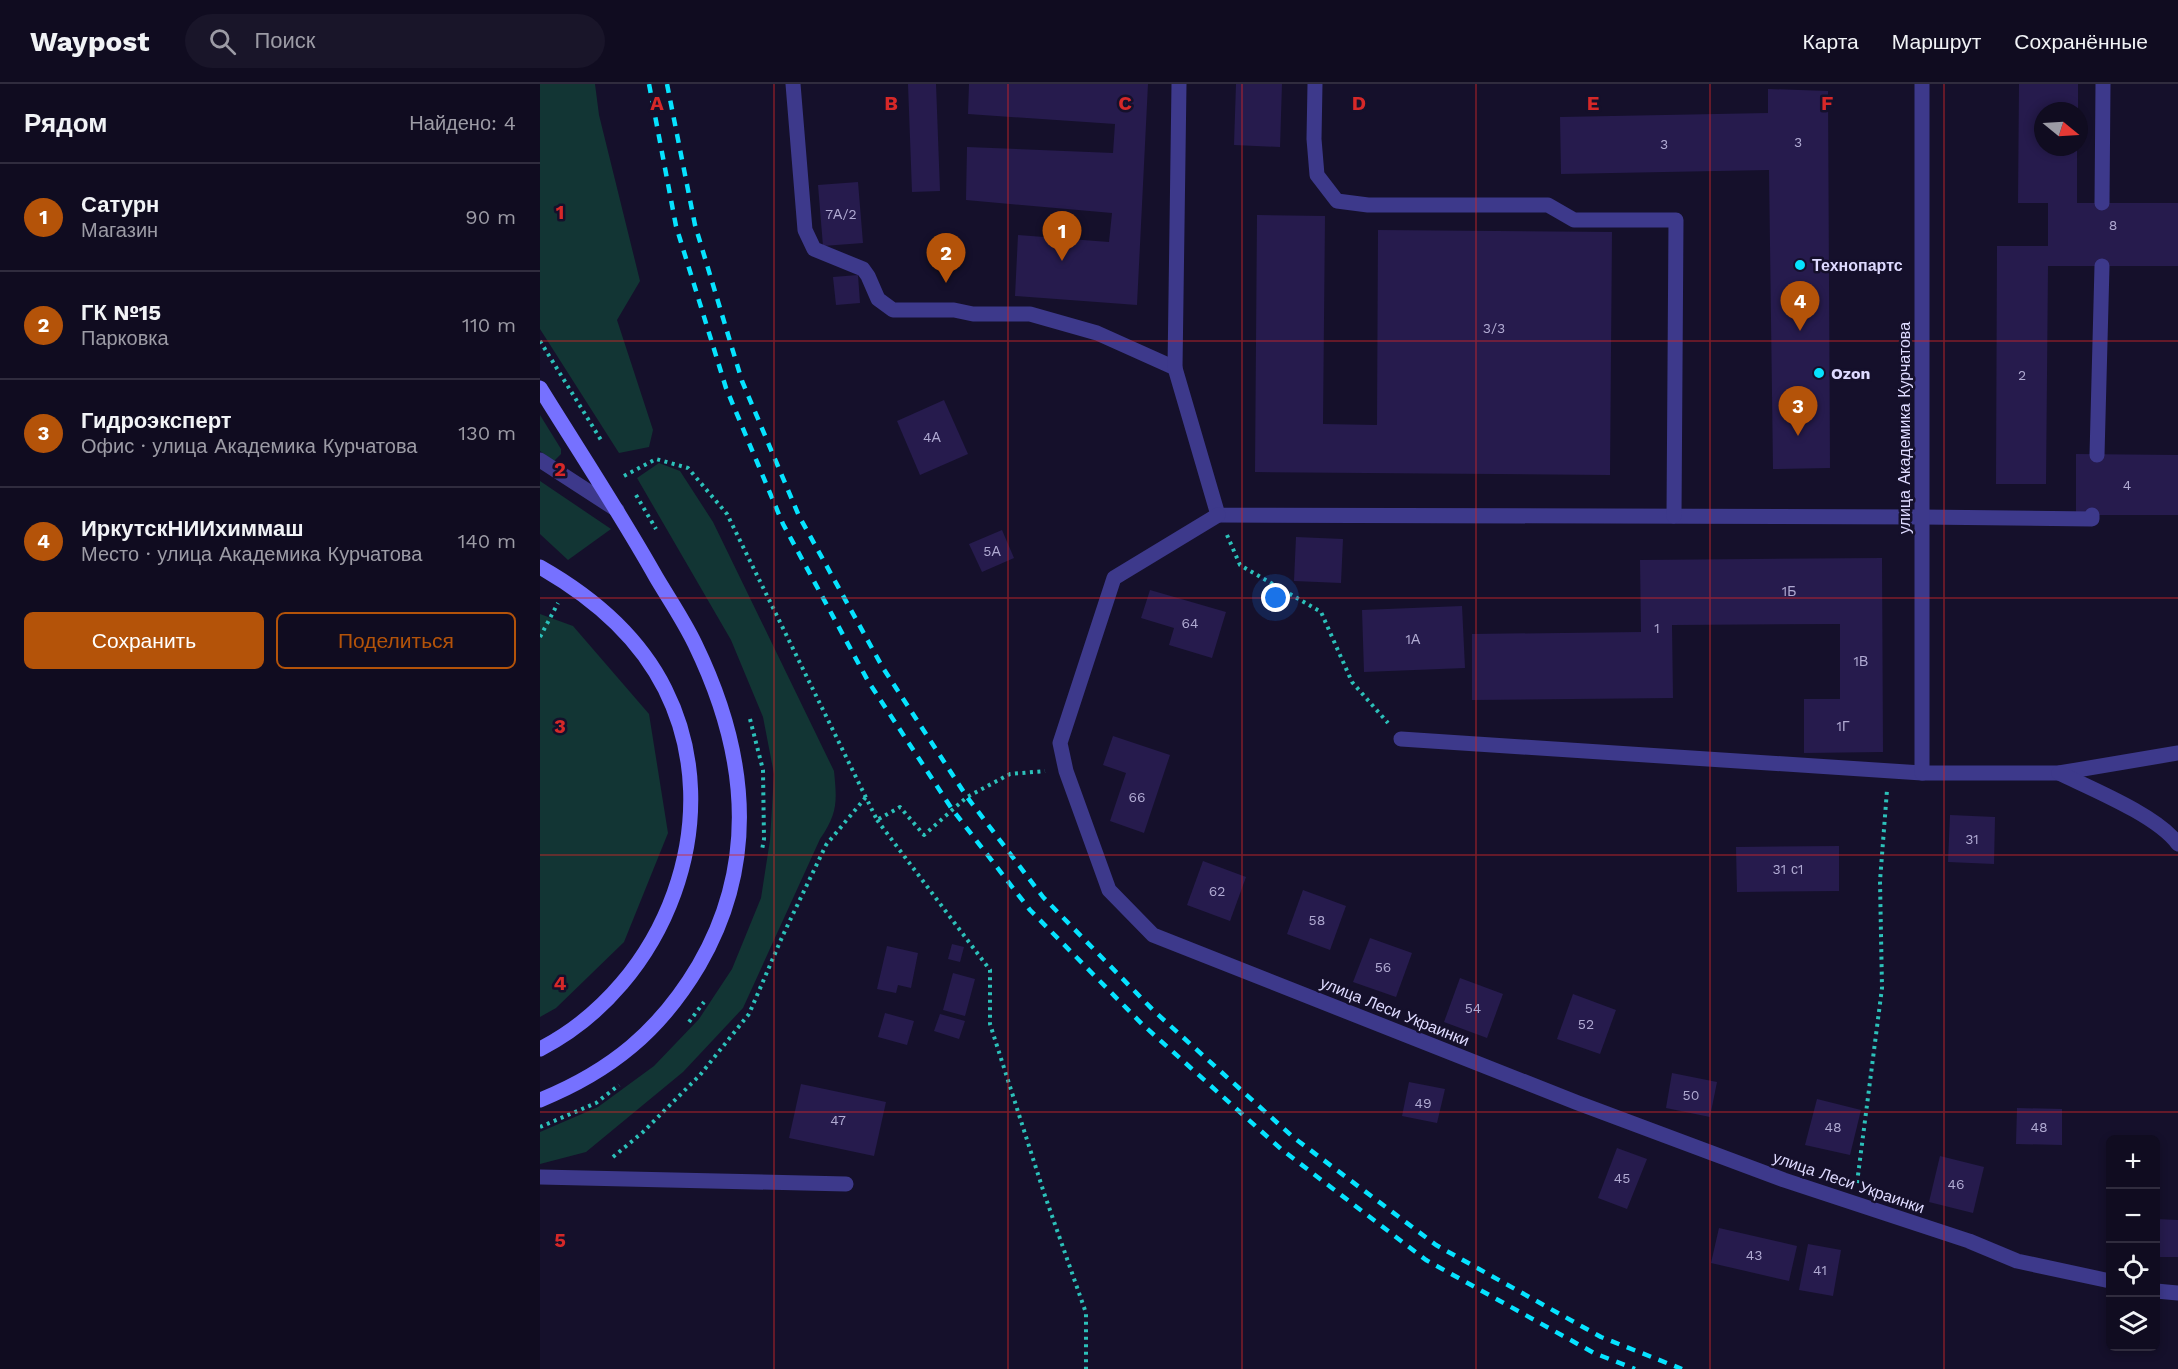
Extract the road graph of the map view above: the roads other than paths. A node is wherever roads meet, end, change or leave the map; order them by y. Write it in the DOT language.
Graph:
graph roads {
  1 [pos="793,84"];
  2 [pos="1179,84"];
  3 [pos="1315,84"];
  4 [pos="1922,84"];
  5 [pos="2103,84"];
  6 [pos="2102,203"];
  7 [pos="2102,266"];
  8 [pos="1175,368"];
  9 [pos="540,388"];
  10 [pos="2097,454"];
  11 [pos="540,460"];
  12 [pos="616,510"];
  13 [pos="1218,515"];
  14 [pos="2092,515"];
  15 [pos="1674,516"];
  16 [pos="1922,517"];
  17 [pos="540,567"];
  18 [pos="1401,739"];
  19 [pos="2178,753"];
  20 [pos="1922,773"];
  21 [pos="2059,773"];
  22 [pos="2178,844"];
  23 [pos="540,1049"];
  24 [pos="540,1100"];
  25 [pos="540,1177"];
  26 [pos="846,1184"];
  27 [pos="2106,1280"];
  28 [pos="2160,1291"];
  29 [pos="2178,1293"];
  1 -- 8 [label="street"];
  2 -- 8 [label="street"];
  3 -- 15 [label="street"];
  4 -- 16 [label="street, улица Академика Курчатова"];
  5 -- 6 [label="street"];
  7 -- 10 [label="street"];
  8 -- 13 [label="street"];
  9 -- 12 [label="main road"];
  11 -- 12 [label="street"];
  12 -- 24 [label="main road"];
  13 -- 15 [label="street"];
  13 -- 27 [label="street, улица Леси Украинки"];
  14 -- 16 [label="street"];
  15 -- 16 [label="street"];
  16 -- 20 [label="street, улица Академика Курчатова"];
  17 -- 23 [label="main road"];
  18 -- 20 [label="street"];
  19 -- 21 [label="street"];
  20 -- 21 [label="street"];
  21 -- 22 [label="street"];
  25 -- 26 [label="street"];
  28 -- 29 [label="street"];
}
